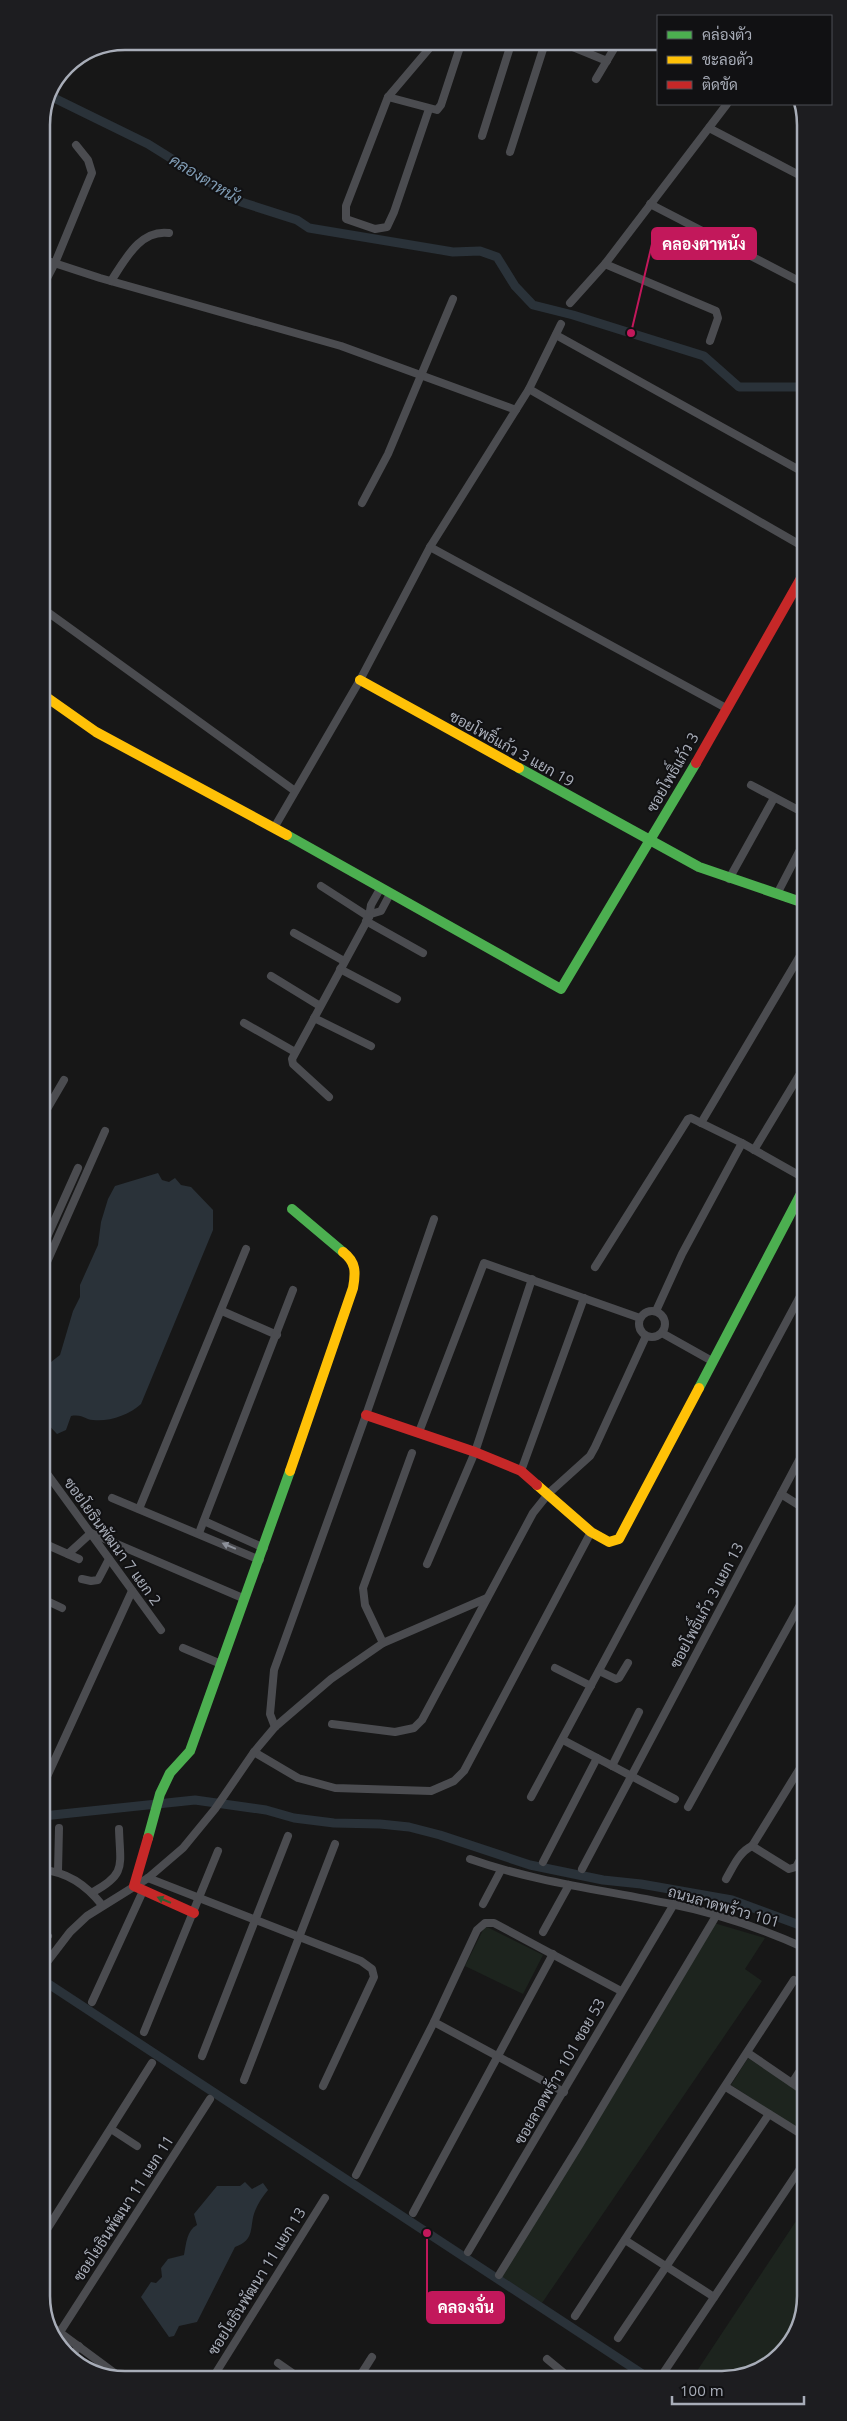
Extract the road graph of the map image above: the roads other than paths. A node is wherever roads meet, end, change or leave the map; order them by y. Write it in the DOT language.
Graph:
graph roads {
  1 [pos="428,50"];
  2 [pos="459,50"];
  3 [pos="509,50"];
  4 [pos="543,50"];
  5 [pos="580,50"];
  6 [pos="613,50"];
  7 [pos="607,61"];
  8 [pos="596,79"];
  9 [pos="388,97"];
  10 [pos="726,105"];
  11 [pos="429,109"];
  12 [pos="709,128"];
  13 [pos="482,136"];
  14 [pos="76,145"];
  15 [pos="510,152"];
  16 [pos="797,174"];
  17 [pos="650,204"];
  18 [pos="168,233"];
  19 [pos="50,261"];
  20 [pos="56,263"];
  21 [pos="605,264"];
  22 [pos="50,274"];
  23 [pos="797,280"];
  24 [pos="111,281"];
  25 [pos="453,300"];
  26 [pos="570,303"];
  27 [pos="561,324"];
  28 [pos="556,335"];
  29 [pos="710,341"];
  30 [pos="422,375"];
  31 [pos="529,389"];
  32 [pos="516,410"];
  33 [pos="797,468"];
  34 [pos="362,503"];
  35 [pos="797,543"];
  36 [pos="430,547"];
  37 [pos="797,585"];
  38 [pos="50,614"];
  39 [pos="360,680"];
  40 [pos="50,700"];
  41 [pos="726,708"];
  42 [pos="751,785"];
  43 [pos="295,791"];
  44 [pos="774,798"];
  45 [pos="797,810"];
  46 [pos="274,828"];
  47 [pos="650,842"];
  48 [pos="797,855"];
  49 [pos="729,879"];
  50 [pos="320,886"];
  51 [pos="380,889"];
  52 [pos="390,894"];
  53 [pos="777,894"];
  54 [pos="797,901"];
  55 [pos="369,917"];
  56 [pos="294,933"];
  57 [pos="422,953"];
  58 [pos="344,961"];
  59 [pos="797,961"];
  60 [pos="340,969"];
  61 [pos="271,976"];
  62 [pos="397,999"];
  63 [pos="320,1006"];
  64 [pos="314,1018"];
  65 [pos="244,1023"];
  66 [pos="371,1046"];
  67 [pos="296,1052"];
  68 [pos="797,1078"];
  69 [pos="64,1080"];
  70 [pos="328,1096"];
  71 [pos="50,1104"];
  72 [pos="701,1123"];
  73 [pos="105,1131"];
  74 [pos="742,1143"];
  75 [pos="754,1150"];
  76 [pos="78,1168"];
  77 [pos="797,1174"];
  78 [pos="797,1201"];
  79 [pos="292,1209"];
  80 [pos="434,1219"];
  81 [pos="50,1230"];
  82 [pos="246,1249"];
  83 [pos="50,1255"];
  84 [pos="595,1267"];
  85 [pos="532,1279"];
  86 [pos="293,1290"];
  87 [pos="584,1298"];
  88 [pos="797,1302"];
  89 [pos="222,1311"];
  90 [pos="656,1311"];
  91 [pos="640,1318"];
  92 [pos="662,1333"];
  93 [pos="277,1335"];
  94 [pos="646,1336"];
  95 [pos="712,1361"];
  96 [pos="366,1415"];
  97 [pos="419,1432"];
  98 [pos="475,1452"];
  99 [pos="412,1453"];
  100 [pos="797,1463"];
  101 [pos="521,1471"];
  102 [pos="50,1477"];
  103 [pos="549,1493"];
  104 [pos="781,1494"];
  105 [pos="112,1498"];
  106 [pos="797,1504"];
  107 [pos="139,1509"];
  108 [pos="204,1521"];
  109 [pos="591,1532"];
  110 [pos="91,1533"];
  111 [pos="199,1533"];
  112 [pos="50,1547"];
  113 [pos="264,1548"];
  114 [pos="68,1554"];
  115 [pos="79,1559"];
  116 [pos="109,1559"];
  117 [pos="260,1560"];
  118 [pos="428,1564"];
  119 [pos="82,1579"];
  120 [pos="132,1591"];
  121 [pos="487,1598"];
  122 [pos="245,1599"];
  123 [pos="50,1602"];
  124 [pos="62,1608"];
  125 [pos="797,1610"];
  126 [pos="161,1630"];
  127 [pos="383,1643"];
  128 [pos="183,1648"];
  129 [pos="628,1663"];
  130 [pos="222,1664"];
  131 [pos="555,1668"];
  132 [pos="599,1671"];
  133 [pos="591,1686"];
  134 [pos="639,1712"];
  135 [pos="332,1724"];
  136 [pos="275,1727"];
  137 [pos="563,1740"];
  138 [pos="254,1752"];
  139 [pos="597,1758"];
  140 [pos="612,1766"];
  141 [pos="50,1772"];
  142 [pos="797,1773"];
  143 [pos="632,1775"];
  144 [pos="531,1797"];
  145 [pos="675,1799"];
  146 [pos="688,1807"];
  147 [pos="59,1828"];
  148 [pos="119,1829"];
  149 [pos="288,1836"];
  150 [pos="335,1844"];
  151 [pos="752,1846"];
  152 [pos="218,1851"];
  153 [pos="470,1859"];
  154 [pos="543,1862"];
  155 [pos="797,1865"];
  156 [pos="582,1869"];
  157 [pos="50,1870"];
  158 [pos="501,1870"];
  159 [pos="58,1871"];
  160 [pos="148,1878"];
  161 [pos="726,1879"];
  162 [pos="569,1885"];
  163 [pos="138,1889"];
  164 [pos="92,1892"];
  165 [pos="200,1899"];
  166 [pos="483,1904"];
  167 [pos="674,1904"];
  168 [pos="102,1905"];
  169 [pos="194,1913"];
  170 [pos="716,1916"];
  171 [pos="255,1921"];
  172 [pos="543,1932"];
  173 [pos="299,1937"];
  174 [pos="797,1944"];
  175 [pos="553,1954"];
  176 [pos="50,1958"];
  177 [pos="794,1980"];
  178 [pos="621,1991"];
  179 [pos="92,2002"];
  180 [pos="434,2022"];
  181 [pos="144,2032"];
  182 [pos="748,2053"];
  183 [pos="202,2056"];
  184 [pos="499,2056"];
  185 [pos="152,2063"];
  186 [pos="797,2076"];
  187 [pos="244,2080"];
  188 [pos="792,2083"];
  189 [pos="323,2086"];
  190 [pos="797,2086"];
  191 [pos="726,2087"];
  192 [pos="564,2092"];
  193 [pos="210,2100"];
  194 [pos="769,2114"];
  195 [pos="111,2129"];
  196 [pos="797,2131"];
  197 [pos="138,2146"];
  198 [pos="797,2173"];
  199 [pos="356,2175"];
  200 [pos="324,2198"];
  201 [pos="413,2213"];
  202 [pos="50,2225"];
  203 [pos="625,2240"];
  204 [pos="468,2252"];
  205 [pos="666,2266"];
  206 [pos="499,2275"];
  207 [pos="714,2297"];
  208 [pos="575,2316"];
  209 [pos="60,2332"];
  210 [pos="618,2338"];
  211 [pos="79,2346"];
  212 [pos="75,2352"];
  213 [pos="372,2357"];
  214 [pos="547,2359"];
  215 [pos="278,2363"];
  216 [pos="102,2367"];
  217 [pos="217,2371"];
  218 [pos="290,2371"];
  219 [pos="363,2371"];
  220 [pos="562,2371"];
  221 [pos="665,2371"];
  1 -- 9 [label="street"];
  2 -- 11 [label="street"];
  3 -- 13 [label="street"];
  4 -- 15 [label="street"];
  5 -- 7 [label="street"];
  6 -- 7 [label="street"];
  7 -- 8 [label="street"];
  9 -- 11 [label="street"];
  9 -- 11 [label="street"];
  10 -- 12 [label="street"];
  12 -- 16 [label="street"];
  12 -- 17 [label="street"];
  14 -- 20 [label="street"];
  17 -- 21 [label="street"];
  17 -- 23 [label="street"];
  18 -- 24 [label="street"];
  19 -- 20 [label="street"];
  20 -- 22 [label="street"];
  20 -- 24 [label="street"];
  21 -- 26 [label="street"];
  21 -- 29 [label="street"];
  24 -- 30 [label="street"];
  25 -- 30 [label="street"];
  27 -- 28 [label="street"];
  28 -- 31 [label="street"];
  28 -- 33 [label="street"];
  30 -- 32 [label="street"];
  30 -- 34 [label="street"];
  31 -- 32 [label="street"];
  31 -- 35 [label="street"];
  32 -- 36 [label="street"];
  36 -- 39 [label="street"];
  36 -- 41 [label="street"];
  37 -- 41 [label="street, ซอยโพธิ์แก้ว 3"];
  38 -- 43 [label="street"];
  39 -- 43 [label="street"];
  39 -- 47 [label="street, ซอยโพธิ์แก้ว 3 แยก 19"];
  40 -- 46 [label="street"];
  41 -- 47 [label="street, ซอยโพธิ์แก้ว 3"];
  42 -- 44 [label="street"];
  43 -- 46 [label="street"];
  44 -- 45 [label="street"];
  44 -- 49 [label="street"];
  46 -- 51 [label="street"];
  47 -- 49 [label="street"];
  47 -- 52 [label="street, ซอยโพธิ์แก้ว 3"];
  48 -- 53 [label="street"];
  49 -- 53 [label="street"];
  50 -- 55 [label="street"];
  51 -- 52 [label="street"];
  51 -- 55 [label="street"];
  52 -- 55 [label="street"];
  53 -- 54 [label="street"];
  55 -- 57 [label="street"];
  55 -- 58 [label="street"];
  56 -- 58 [label="street"];
  58 -- 60 [label="street"];
  59 -- 72 [label="street"];
  60 -- 62 [label="street"];
  60 -- 63 [label="street"];
  61 -- 63 [label="street"];
  63 -- 64 [label="street"];
  64 -- 66 [label="street"];
  64 -- 67 [label="street"];
  65 -- 67 [label="street"];
  67 -- 70 [label="street"];
  68 -- 75 [label="street"];
  69 -- 71 [label="street"];
  72 -- 74 [label="street"];
  72 -- 84 [label="street"];
  73 -- 83 [label="street"];
  74 -- 75 [label="street"];
  74 -- 90 [label="street"];
  75 -- 77 [label="street"];
  76 -- 81 [label="street"];
  78 -- 95 [label="street"];
  79 -- 113 [label="street"];
  80 -- 96 [label="street"];
  82 -- 89 [label="street"];
  85 -- 87 [label="street"];
  85 -- 97 [label="street"];
  85 -- 98 [label="street"];
  86 -- 93 [label="street"];
  87 -- 91 [label="street"];
  87 -- 101 [label="street"];
  88 -- 132 [label="street"];
  89 -- 93 [label="street"];
  89 -- 107 [label="street"];
  90 -- 91 [label="street"];
  90 -- 92 [label="street"];
  91 -- 94 [label="street"];
  92 -- 94 [label="street"];
  92 -- 95 [label="street"];
  93 -- 108 [label="street"];
  94 -- 103 [label="street"];
  95 -- 109 [label="street"];
  96 -- 97 [label="street"];
  96 -- 136 [label="street"];
  97 -- 98 [label="street"];
  98 -- 101 [label="street"];
  98 -- 118 [label="street"];
  99 -- 127 [label="street"];
  100 -- 104 [label="street, ซอยโพธิ์แก้ว 3 แยก 13"];
  101 -- 103 [label="street"];
  102 -- 110 [label="street, ซอยโยธินพัฒนา 7 แยก 2"];
  103 -- 109 [label="street"];
  103 -- 121 [label="street"];
  104 -- 106 [label="street"];
  104 -- 143 [label="street, ซอยโพธิ์แก้ว 3 แยก 13"];
  105 -- 107 [label="street"];
  107 -- 111 [label="street"];
  108 -- 111 [label="street"];
  108 -- 113 [label="street"];
  109 -- 138 [label="street"];
  110 -- 114 [label="street"];
  110 -- 116 [label="street, ซอยโยธินพัฒนา 7 แยก 2"];
  110 -- 122 [label="street"];
  117 -- 111 [label="street, one-way"];
  112 -- 114 [label="street"];
  113 -- 117 [label="street"];
  114 -- 115 [label="street"];
  116 -- 119 [label="street"];
  116 -- 120 [label="street, ซอยโยธินพัฒนา 7 แยก 2"];
  117 -- 122 [label="street"];
  120 -- 126 [label="street, ซอยโยธินพัฒนา 7 แยก 2"];
  120 -- 141 [label="street"];
  121 -- 127 [label="street"];
  121 -- 135 [label="street"];
  122 -- 130 [label="street"];
  123 -- 124 [label="street"];
  125 -- 146 [label="street"];
  127 -- 136 [label="street"];
  128 -- 130 [label="street"];
  129 -- 132 [label="street"];
  130 -- 163 [label="street"];
  131 -- 133 [label="street"];
  132 -- 133 [label="street"];
  133 -- 137 [label="street"];
  134 -- 140 [label="street"];
  136 -- 138 [label="street"];
  137 -- 139 [label="street"];
  137 -- 144 [label="street"];
  138 -- 160 [label="street"];
  139 -- 140 [label="street"];
  139 -- 154 [label="street"];
  140 -- 143 [label="street"];
  142 -- 151 [label="street"];
  143 -- 145 [label="street"];
  143 -- 156 [label="street, ซอยโพธิ์แก้ว 3 แยก 13"];
  147 -- 159 [label="street"];
  148 -- 164 [label="street"];
  149 -- 171 [label="street"];
  150 -- 173 [label="street"];
  151 -- 155 [label="street"];
  151 -- 161 [label="street"];
  152 -- 165 [label="street"];
  153 -- 158 [label="street, ถนนลาดพร้าว 101"];
  157 -- 159 [label="street"];
  158 -- 162 [label="street, ถนนลาดพร้าว 101"];
  158 -- 166 [label="street"];
  159 -- 164 [label="street"];
  160 -- 163 [label="street"];
  160 -- 165 [label="street"];
  162 -- 167 [label="street, ถนนลาดพร้าว 101"];
  162 -- 172 [label="street"];
  163 -- 168 [label="street"];
  169 -- 163 [label="street, one-way"];
  163 -- 179 [label="street"];
  164 -- 168 [label="street"];
  165 -- 169 [label="street"];
  165 -- 171 [label="street"];
  167 -- 170 [label="street, ถนนลาดพร้าว 101"];
  167 -- 178 [label="street, ซอยลาดพร้าว 101 ซอย 53"];
  168 -- 176 [label="street"];
  169 -- 181 [label="street"];
  170 -- 174 [label="street, ถนนลาดพร้าว 101"];
  170 -- 206 [label="street"];
  171 -- 173 [label="street"];
  171 -- 183 [label="street"];
  173 -- 187 [label="street"];
  173 -- 189 [label="street"];
  175 -- 178 [label="street"];
  175 -- 180 [label="street"];
  175 -- 184 [label="street"];
  177 -- 182 [label="street"];
  178 -- 192 [label="street, ซอยลาดพร้าว 101 ซอย 53"];
  180 -- 184 [label="street"];
  180 -- 199 [label="street"];
  182 -- 188 [label="street"];
  182 -- 191 [label="street"];
  184 -- 192 [label="street"];
  184 -- 201 [label="street"];
  185 -- 195 [label="street"];
  186 -- 188 [label="street"];
  188 -- 190 [label="street"];
  191 -- 194 [label="street"];
  191 -- 203 [label="street"];
  192 -- 204 [label="street, ซอยลาดพร้าว 101 ซอย 53"];
  193 -- 209 [label="street, ซอยโยธินพัฒนา 11 แยก 11"];
  194 -- 196 [label="street"];
  194 -- 205 [label="street"];
  195 -- 197 [label="street"];
  195 -- 202 [label="street"];
  198 -- 207 [label="street"];
  200 -- 217 [label="street, ซอยโยธินพัฒนา 11 แยก 13"];
  203 -- 205 [label="street"];
  203 -- 208 [label="street"];
  205 -- 207 [label="street"];
  205 -- 210 [label="street"];
  207 -- 221 [label="street"];
  209 -- 211 [label="street"];
  211 -- 212 [label="street"];
  211 -- 216 [label="street"];
  213 -- 219 [label="street"];
  214 -- 220 [label="street"];
  215 -- 218 [label="street"];
}
